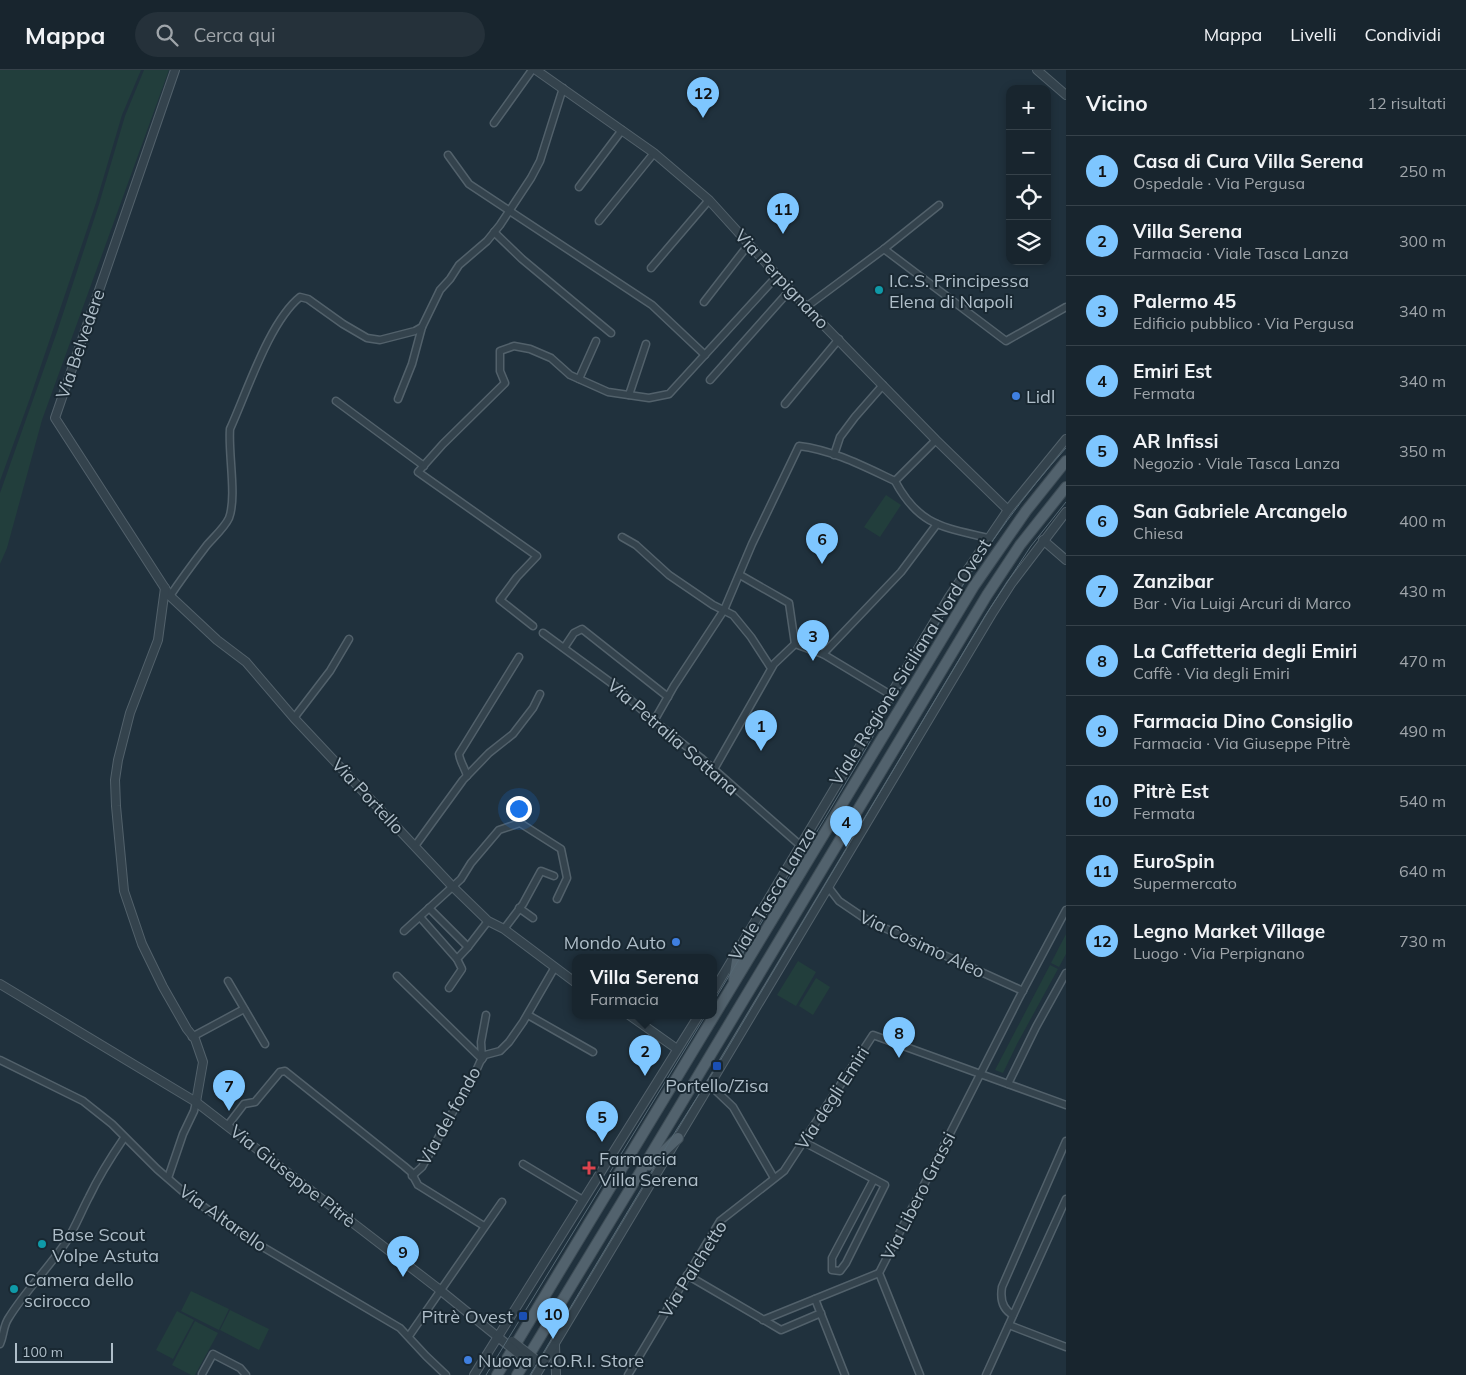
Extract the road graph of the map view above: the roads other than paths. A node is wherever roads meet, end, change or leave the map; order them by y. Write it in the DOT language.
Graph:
graph roads {
  1 [pos="175,70"];
  2 [pos="536,70"];
  3 [pos="1037,70"];
  4 [pos="562,88"];
  5 [pos="1066,96"];
  6 [pos="494,123"];
  7 [pos="622,130"];
  8 [pos="654,153"];
  9 [pos="448,155"];
  10 [pos="579,187"];
  11 [pos="709,200"];
  12 [pos="939,205"];
  13 [pos="510,211"];
  14 [pos="599,221"];
  15 [pos="494,232"];
  16 [pos="749,244"];
  17 [pos="884,249"];
  18 [pos="651,268"];
  19 [pos="777,276"];
  20 [pos="790,290"];
  21 [pos="704,302"];
  22 [pos="806,306"];
  23 [pos="1066,308"];
  24 [pos="422,326"];
  25 [pos="611,333"];
  26 [pos="839,339"];
  27 [pos="596,341"];
  28 [pos="646,344"];
  29 [pos="705,355"];
  30 [pos="578,379"];
  31 [pos="710,380"];
  32 [pos="883,385"];
  33 [pos="629,396"];
  34 [pos="398,399"];
  35 [pos="336,401"];
  36 [pos="785,404"];
  37 [pos="1066,439"];
  38 [pos="936,440"];
  39 [pos="834,455"];
  40 [pos="1066,461"];
  41 [pos="424,466"];
  42 [pos="895,482"];
  43 [pos="1066,487"];
  44 [pos="1008,510"];
  45 [pos="1066,512"];
  46 [pos="937,524"];
  47 [pos="622,537"];
  48 [pos="988,538"];
  49 [pos="1043,540"];
  50 [pos="1066,560"];
  51 [pos="740,575"];
  52 [pos="165,588"];
  53 [pos="170,596"];
  54 [pos="724,610"];
  55 [pos="533,626"];
  56 [pos="543,633"];
  57 [pos="349,639"];
  58 [pos="795,644"];
  59 [pos="564,648"];
  60 [pos="823,654"];
  61 [pos="519,657"];
  62 [pos="771,668"];
  63 [pos="540,694"];
  64 [pos="891,694"];
  65 [pos="668,697"];
  66 [pos="294,718"];
  67 [pos="654,721"];
  68 [pos="714,771"];
  69 [pos="467,776"];
  70 [pos="415,846"];
  71 [pos="800,846"];
  72 [pos="554,876"];
  73 [pos="453,887"];
  74 [pos="829,888"];
  75 [pos="557,900"];
  76 [pos="429,908"];
  77 [pos="519,908"];
  78 [pos="1066,910"];
  79 [pos="420,918"];
  80 [pos="533,918"];
  81 [pos="488,921"];
  82 [pos="505,927"];
  83 [pos="404,931"];
  84 [pos="468,947"];
  85 [pos="739,947"];
  86 [pos="457,958"];
  87 [pos="555,967"];
  88 [pos="1066,973"];
  89 [pos="397,976"];
  90 [pos="572,980"];
  91 [pos="228,981"];
  92 [pos="0,984"];
  93 [pos="717,985"];
  94 [pos="733,986"];
  95 [pos="449,988"];
  96 [pos="1023,991"];
  97 [pos="244,1009"];
  98 [pos="717,1012"];
  99 [pos="528,1014"];
  100 [pos="486,1015"];
  101 [pos="635,1019"];
  102 [pos="696,1019"];
  103 [pos="713,1019"];
  104 [pos="192,1037"];
  105 [pos="265,1044"];
  106 [pos="677,1049"];
  107 [pos="593,1052"];
  108 [pos="483,1057"];
  109 [pos="0,1060"];
  110 [pos="980,1074"];
  111 [pos="1008,1084"];
  112 [pos="710,1085"];
  113 [pos="196,1102"];
  114 [pos="1066,1104"];
  115 [pos="228,1125"];
  116 [pos="124,1138"];
  117 [pos="678,1138"];
  118 [pos="1066,1141"];
  119 [pos="804,1142"];
  120 [pos="523,1164"];
  121 [pos="640,1174"];
  122 [pos="412,1176"];
  123 [pos="168,1178"];
  124 [pos="774,1178"];
  125 [pos="874,1179"];
  126 [pos="1066,1199"];
  127 [pos="583,1200"];
  128 [pos="502,1202"];
  129 [pos="484,1226"];
  130 [pos="879,1273"];
  131 [pos="687,1275"];
  132 [pos="440,1290"];
  133 [pos="815,1299"];
  134 [pos="821,1313"];
  135 [pos="1013,1315"];
  136 [pos="763,1320"];
  137 [pos="506,1322"];
  138 [pos="1009,1326"];
  139 [pos="409,1336"];
  140 [pos="497,1337"];
  141 [pos="0,1344"];
  142 [pos="510,1344"];
  143 [pos="555,1345"];
  144 [pos="1066,1347"];
  145 [pos="533,1361"];
  146 [pos="544,1362"];
  147 [pos="540,1373"];
  148 [pos="202,1374"];
  149 [pos="246,1375"];
  150 [pos="446,1375"];
  151 [pos="474,1375"];
  152 [pos="497,1375"];
  153 [pos="517,1375"];
  154 [pos="556,1375"];
  155 [pos="628,1375"];
  156 [pos="845,1375"];
  157 [pos="920,1375"];
  158 [pos="986,1375"];
  1 -- 52 [label="street, Via Belvedere"];
  2 -- 4 [label="street, Via Perpignano"];
  2 -- 6 [label="street"];
  3 -- 5 [label="street"];
  4 -- 7 [label="street, Via Perpignano"];
  4 -- 13 [label="street"];
  7 -- 8 [label="street, Via Perpignano"];
  7 -- 10 [label="street"];
  8 -- 11 [label="street, Via Perpignano"];
  8 -- 14 [label="street"];
  9 -- 13 [label="street"];
  11 -- 16 [label="street, Via Perpignano"];
  11 -- 18 [label="street"];
  12 -- 17 [label="street"];
  13 -- 15 [label="street"];
  13 -- 29 [label="street"];
  15 -- 24 [label="street"];
  15 -- 25 [label="street"];
  16 -- 19 [label="street, Via Perpignano"];
  16 -- 21 [label="street"];
  17 -- 22 [label="street"];
  17 -- 23 [label="street"];
  19 -- 20 [label="street, Via Perpignano"];
  19 -- 29 [label="street"];
  20 -- 22 [label="street, Via Perpignano"];
  20 -- 31 [label="street"];
  22 -- 26 [label="street, Via Perpignano"];
  24 -- 34 [label="street"];
  24 -- 53 [label="street"];
  26 -- 32 [label="street, Via Perpignano"];
  26 -- 36 [label="street"];
  27 -- 30 [label="street"];
  28 -- 33 [label="street"];
  29 -- 33 [label="street"];
  30 -- 33 [label="street"];
  30 -- 41 [label="street"];
  32 -- 38 [label="street, Via Perpignano"];
  32 -- 39 [label="street"];
  35 -- 41 [label="street"];
  37 -- 44 [label="street, Viale Regione Siciliana Nord Ovest"];
  38 -- 42 [label="street"];
  38 -- 44 [label="street, Via Perpignano"];
  39 -- 42 [label="street"];
  39 -- 51 [label="street"];
  40 -- 94 [label="main road, Viale Regione Siciliana Nord Ovest"];
  41 -- 55 [label="street"];
  42 -- 46 [label="street"];
  43 -- 121 [label="main road, Viale Regione Siciliana Nord Ovest"];
  44 -- 48 [label="street, Viale Regione Siciliana Nord Ovest"];
  45 -- 49 [label="street"];
  46 -- 48 [label="street"];
  46 -- 60 [label="street"];
  47 -- 54 [label="street"];
  48 -- 64 [label="street, Viale Regione Siciliana Nord Ovest"];
  49 -- 50 [label="street"];
  49 -- 74 [label="street"];
  51 -- 54 [label="street"];
  51 -- 58 [label="street"];
  52 -- 53 [label="street, Via Belvedere"];
  52 -- 104 [label="street"];
  53 -- 66 [label="street, Via Portello"];
  54 -- 62 [label="street"];
  54 -- 65 [label="street"];
  56 -- 59 [label="street, Via Petralia Sottana"];
  57 -- 66 [label="street"];
  58 -- 60 [label="street"];
  58 -- 62 [label="street"];
  59 -- 65 [label="street"];
  59 -- 67 [label="street, Via Petralia Sottana"];
  60 -- 64 [label="street"];
  61 -- 69 [label="street"];
  62 -- 68 [label="street"];
  63 -- 69 [label="street"];
  64 -- 71 [label="street, Viale Tasca Lanza"];
  65 -- 67 [label="street"];
  66 -- 70 [label="street, Via Portello"];
  67 -- 68 [label="street, Via Petralia Sottana"];
  68 -- 71 [label="street, Via Petralia Sottana"];
  69 -- 70 [label="street"];
  70 -- 73 [label="street, Via Portello"];
  71 -- 85 [label="street, Viale Tasca Lanza"];
  72 -- 77 [label="street"];
  73 -- 75 [label="street"];
  73 -- 76 [label="street"];
  73 -- 81 [label="street, Via Portello"];
  74 -- 96 [label="street, Via Cosimo Aleo"];
  74 -- 112 [label="street"];
  76 -- 79 [label="street"];
  76 -- 84 [label="street"];
  77 -- 80 [label="street"];
  77 -- 82 [label="street"];
  78 -- 96 [label="street, Via Libero Grassi"];
  79 -- 83 [label="street"];
  79 -- 86 [label="street"];
  81 -- 82 [label="street, Via Portello"];
  81 -- 84 [label="street"];
  82 -- 87 [label="street, Via Portello"];
  84 -- 86 [label="street"];
  85 -- 93 [label="street, Viale Tasca Lanza"];
  85 -- 94 [label="main road"];
  86 -- 95 [label="street"];
  87 -- 90 [label="street, Via Portello"];
  87 -- 99 [label="street"];
  88 -- 111 [label="street"];
  89 -- 108 [label="street"];
  91 -- 97 [label="street"];
  92 -- 113 [label="street, Via Giuseppe Pitrè"];
  94 -- 98 [label="main road, Viale Regione Siciliana Nord Ovest"];
  96 -- 110 [label="street, Via Libero Grassi"];
  97 -- 104 [label="street"];
  97 -- 105 [label="street"];
  99 -- 107 [label="street"];
  99 -- 108 [label="street"];
  100 -- 108 [label="street"];
  101 -- 106 [label="street"];
  102 -- 106 [label="street"];
  103 -- 152 [label="main road, Viale Regione Siciliana Nord Ovest"];
  104 -- 113 [label="street"];
  106 -- 127 [label="street"];
  108 -- 122 [label="street, Via del fondo"];
  109 -- 116 [label="street, Via Altarello"];
  110 -- 111 [label="street, Via degli Emiri"];
  110 -- 119 [label="street, Via degli Emiri"];
  110 -- 130 [label="street, Via Libero Grassi"];
  111 -- 114 [label="street, Via degli Emiri"];
  112 -- 117 [label="street"];
  112 -- 124 [label="street"];
  113 -- 115 [label="street, Via Giuseppe Pitrè"];
  113 -- 123 [label="street"];
  115 -- 122 [label="street"];
  115 -- 132 [label="street, Via Giuseppe Pitrè"];
  116 -- 123 [label="street, Via Altarello"];
  116 -- 141 [label="street"];
  117 -- 121 [label="main road"];
  117 -- 143 [label="street"];
  118 -- 135 [label="street"];
  119 -- 124 [label="street, Via degli Emiri"];
  119 -- 125 [label="street"];
  120 -- 127 [label="street"];
  121 -- 153 [label="main road, Viale Regione Siciliana Nord Ovest"];
  122 -- 129 [label="street"];
  123 -- 139 [label="street, Via Altarello"];
  124 -- 131 [label="street, Via Palchetto"];
  125 -- 125 [label="street"];
  126 -- 135 [label="street"];
  127 -- 137 [label="street"];
  128 -- 129 [label="street"];
  129 -- 132 [label="street"];
  130 -- 133 [label="street"];
  130 -- 157 [label="street, Via Libero Grassi"];
  131 -- 136 [label="street"];
  131 -- 155 [label="street, Via Palchetto"];
  132 -- 139 [label="street"];
  132 -- 140 [label="street, Via Giuseppe Pitrè"];
  133 -- 134 [label="street"];
  133 -- 136 [label="street"];
  134 -- 136 [label="street"];
  134 -- 156 [label="street"];
  135 -- 138 [label="street"];
  137 -- 140 [label="street"];
  137 -- 142 [label="street"];
  138 -- 144 [label="street"];
  138 -- 158 [label="street"];
  139 -- 150 [label="street, Via Altarello"];
  140 -- 142 [label="street, Via Giuseppe Pitrè"];
  140 -- 151 [label="street"];
  142 -- 145 [label="street, Via Giuseppe Pitrè, bridge"];
  143 -- 146 [label="street"];
  143 -- 154 [label="street"];
  145 -- 146 [label="street, Via Giuseppe Pitrè"];
  145 -- 147 [label="street, Via Giuseppe Pitrè"];
  146 -- 147 [label="street"];
  148 -- 149 [label="street"];
}
